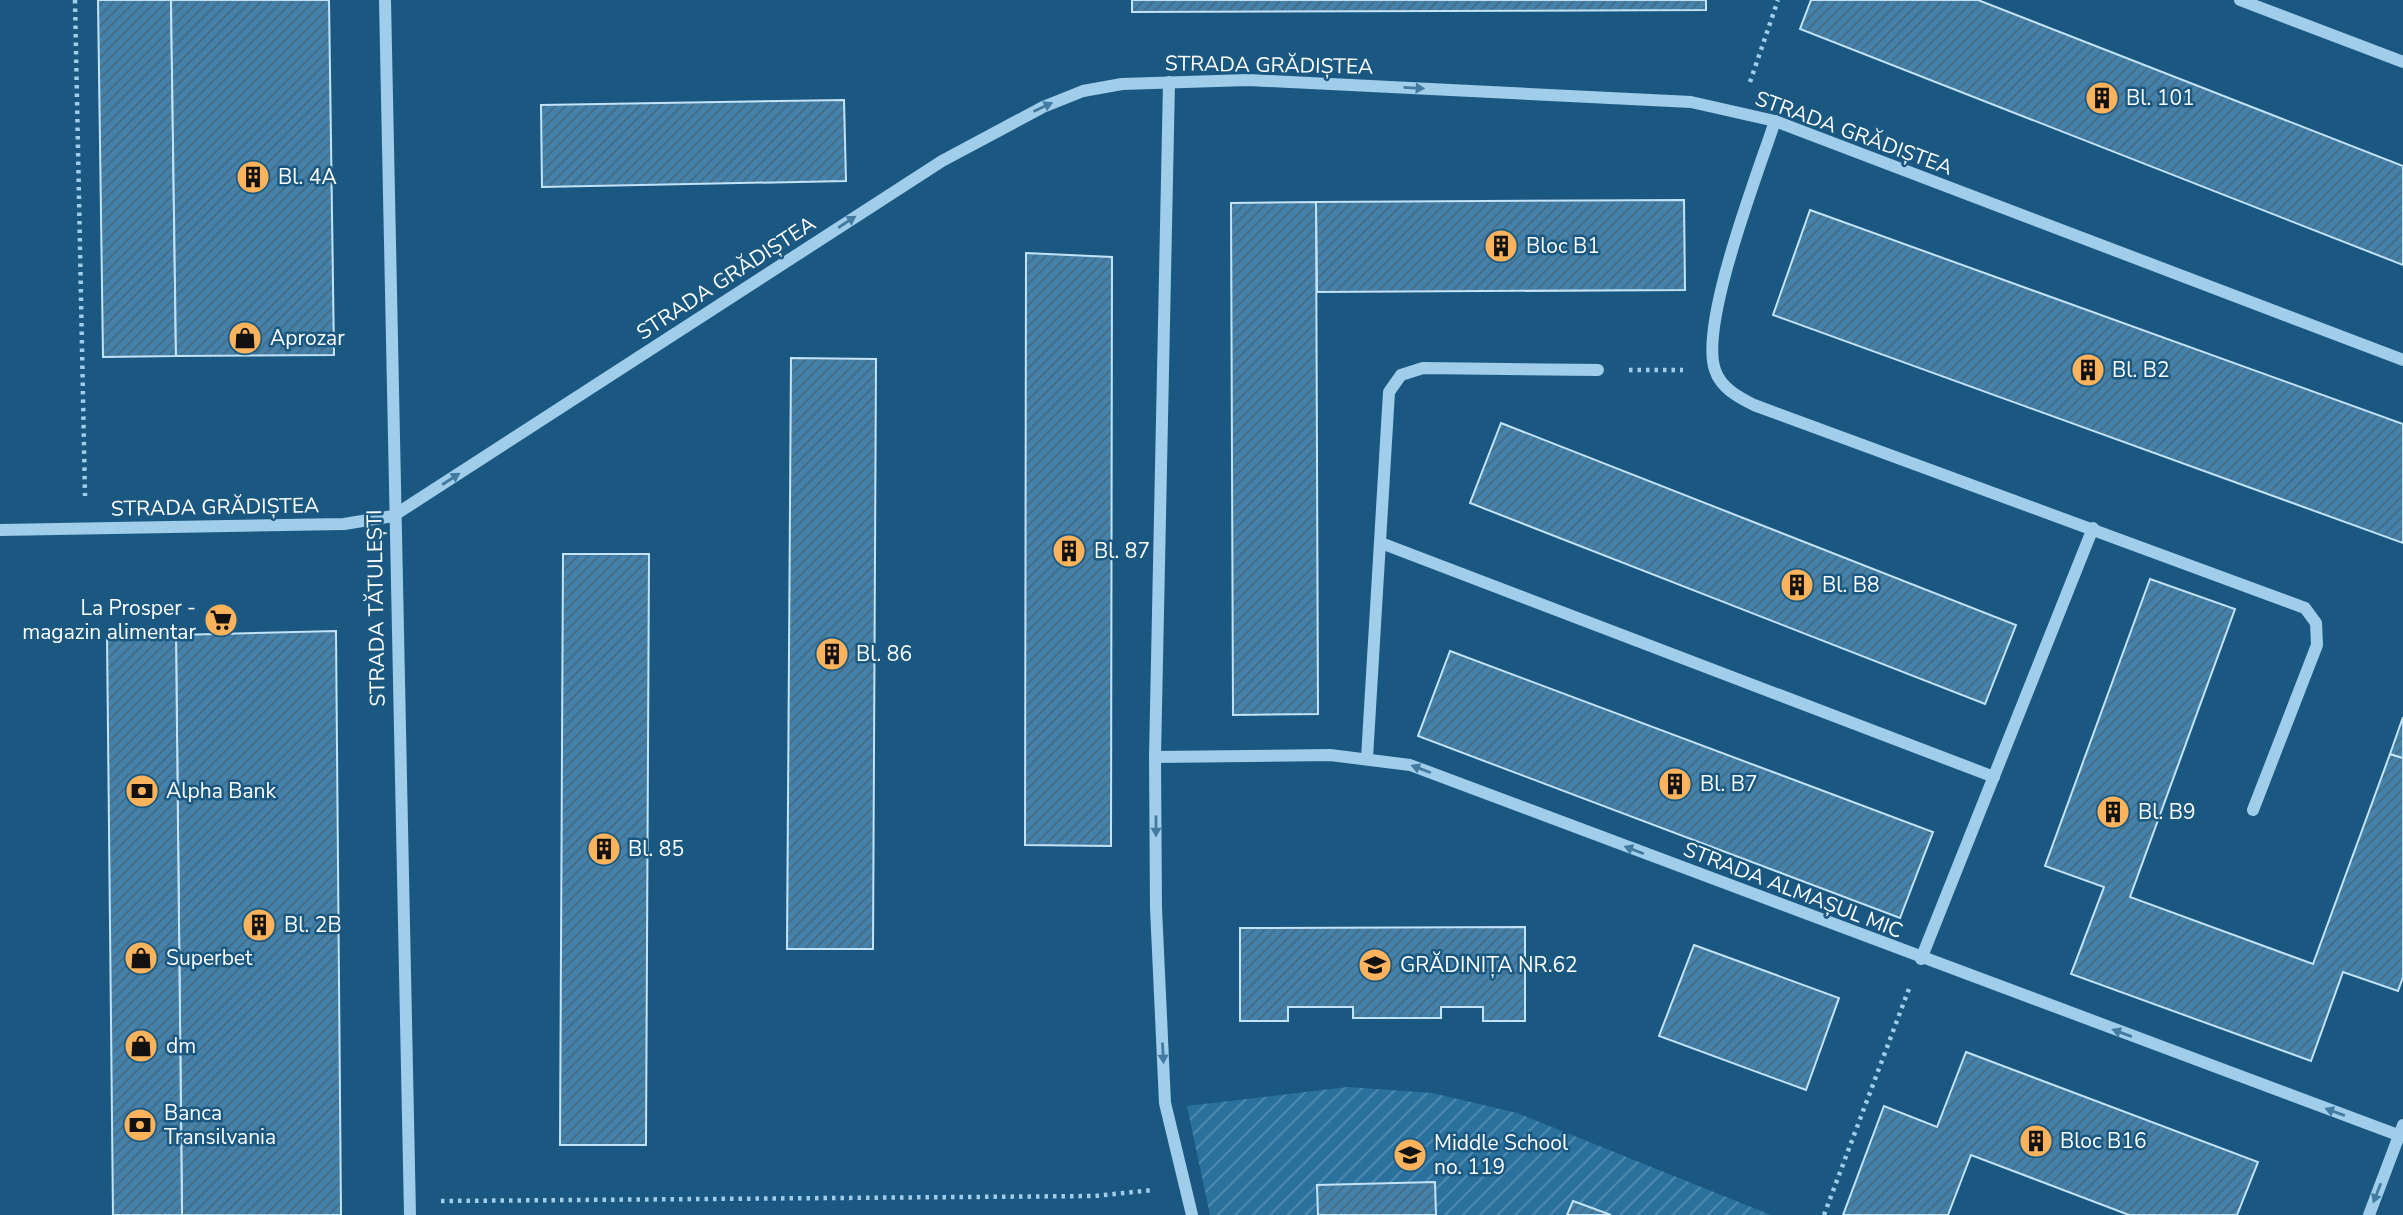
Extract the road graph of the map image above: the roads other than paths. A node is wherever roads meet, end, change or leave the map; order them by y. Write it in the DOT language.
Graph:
graph roads {
  1 [pos="385,0"];
  2 [pos="2240,0"];
  3 [pos="2403,62"];
  4 [pos="1169,82"];
  5 [pos="1775,121"];
  6 [pos="2403,360"];
  7 [pos="1598,369"];
  8 [pos="393,516"];
  9 [pos="2092,528"];
  10 [pos="0,530"];
  11 [pos="1381,543"];
  12 [pos="1155,757"];
  13 [pos="1367,758"];
  14 [pos="1994,777"];
  15 [pos="2253,810"];
  16 [pos="1920,959"];
  17 [pos="2402,1133"];
  18 [pos="410,1215"];
  19 [pos="1192,1215"];
  20 [pos="2369,1215"];
  1 -- 8 [label="street, STRADA TĂTULEȘTI"];
  2 -- 3 [label="street"];
  4 -- 5 [label="street, STRADA GRĂDIȘTEA, one-way"];
  8 -- 4 [label="street, STRADA GRĂDIȘTEA, one-way"];
  4 -- 12 [label="street"];
  5 -- 6 [label="street, STRADA GRĂDIȘTEA"];
  5 -- 9 [label="street"];
  7 -- 11 [label="street"];
  8 -- 10 [label="street, STRADA GRĂDIȘTEA"];
  8 -- 18 [label="street, STRADA TĂTULEȘTI"];
  9 -- 14 [label="street"];
  9 -- 15 [label="street"];
  11 -- 13 [label="street"];
  11 -- 14 [label="street"];
  12 -- 13 [label="street, STRADA ALMAȘUL MIC"];
  12 -- 19 [label="street, one-way"];
  16 -- 13 [label="street, STRADA ALMAȘUL MIC, one-way"];
  14 -- 16 [label="street"];
  17 -- 16 [label="street, STRADA ALMAȘUL MIC, one-way"];
  17 -- 20 [label="street, one-way"];
}
